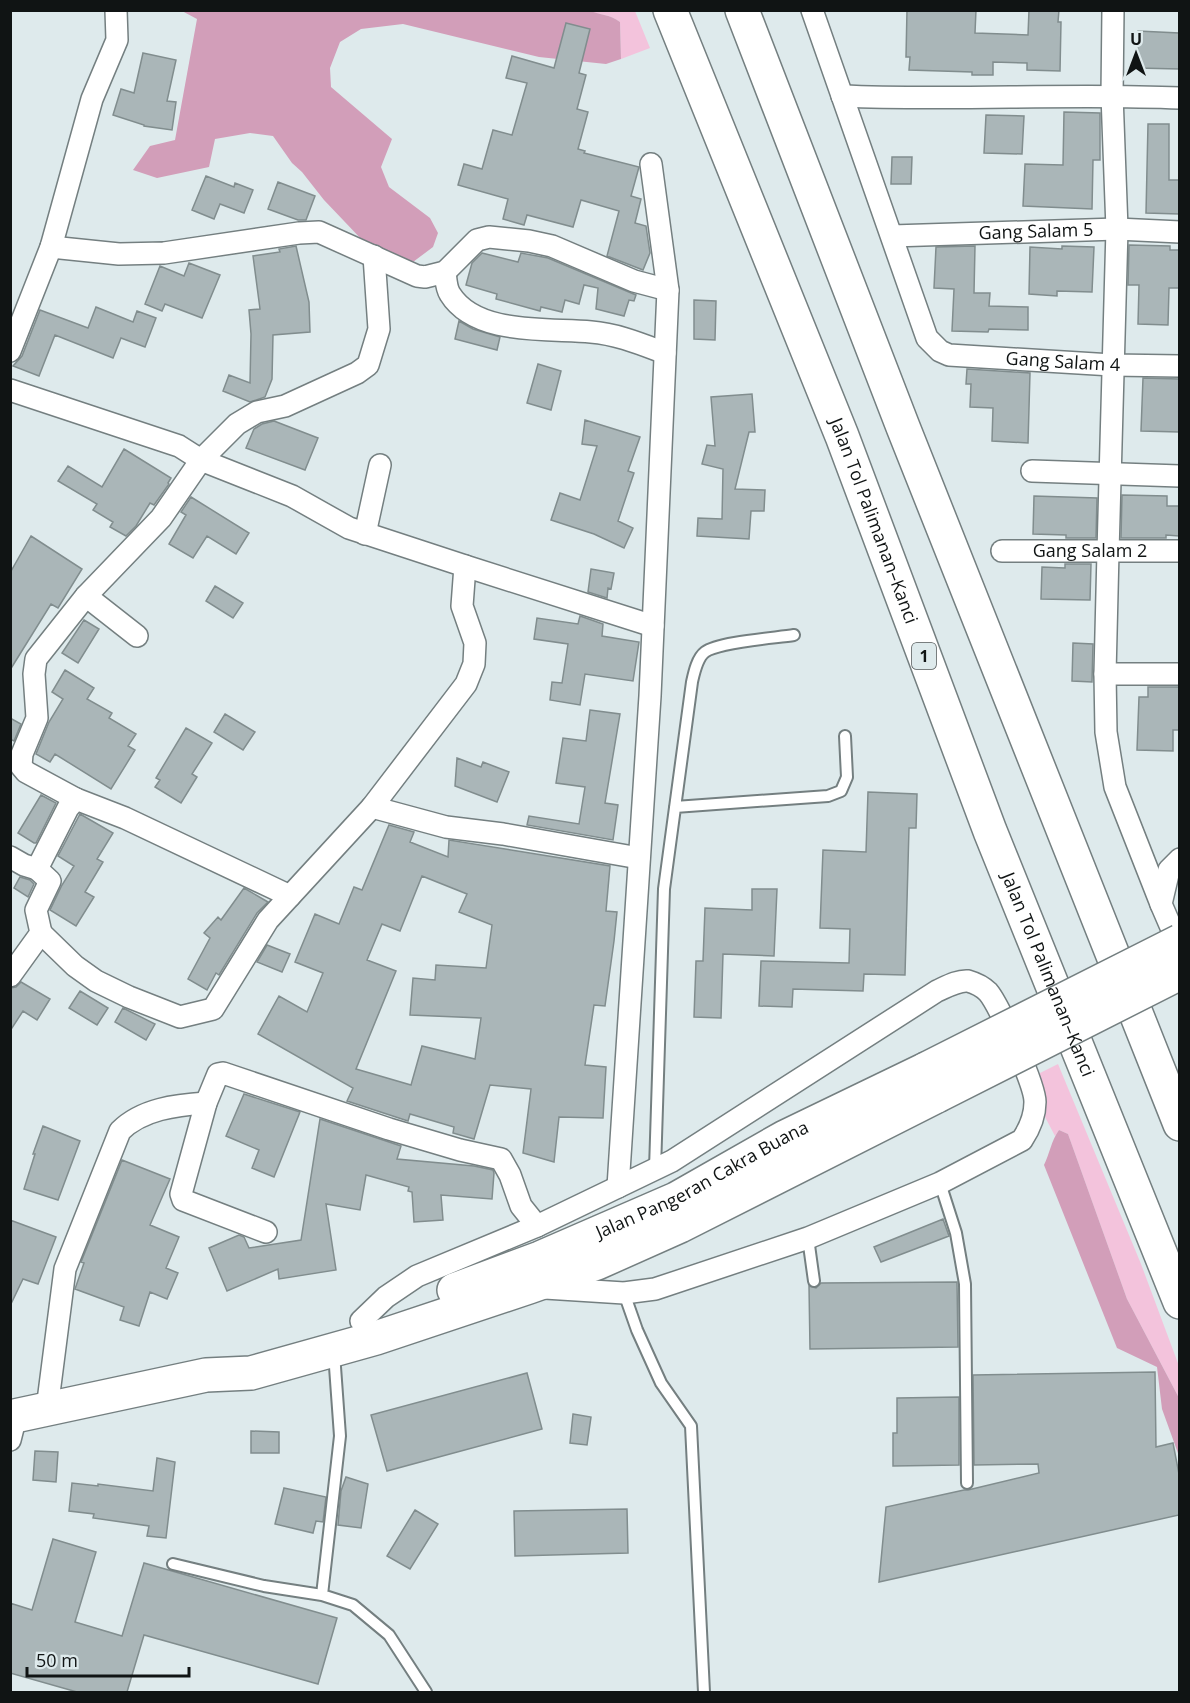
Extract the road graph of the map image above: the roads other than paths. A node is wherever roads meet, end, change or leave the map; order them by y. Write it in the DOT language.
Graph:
graph roads {
  1 [pos="116,10"];
  2 [pos="670,10"];
  3 [pos="742,10"];
  4 [pos="812,10"];
  5 [pos="1113,10"];
  6 [pos="1112,95"];
  7 [pos="842,96"];
  8 [pos="1179,98"];
  9 [pos="651,164"];
  10 [pos="1117,229"];
  11 [pos="1179,232"];
  12 [pos="892,236"];
  13 [pos="51,247"];
  14 [pos="374,256"];
  15 [pos="445,272"];
  16 [pos="668,290"];
  17 [pos="10,351"];
  18 [pos="665,353"];
  19 [pos="1112,365"];
  20 [pos="1179,366"];
  21 [pos="10,390"];
  22 [pos="201,460"];
  23 [pos="380,465"];
  24 [pos="1032,471"];
  25 [pos="1110,475"];
  26 [pos="1179,476"];
  27 [pos="365,534"];
  28 [pos="1002,551"];
  29 [pos="1179,551"];
  30 [pos="1108,552"];
  31 [pos="465,566"];
  32 [pos="86,596"];
  33 [pos="653,626"];
  34 [pos="794,635"];
  35 [pos="137,636"];
  36 [pos="1105,674"];
  37 [pos="1179,674"];
  38 [pos="845,736"];
  39 [pos="16,768"];
  40 [pos="76,799"];
  41 [pos="372,807"];
  42 [pos="675,807"];
  43 [pos="10,857"];
  44 [pos="639,858"];
  45 [pos="1179,859"];
  46 [pos="37,869"];
  47 [pos="290,896"];
  48 [pos="1161,904"];
  49 [pos="41,933"];
  50 [pos="1179,941"];
  51 [pos="1179,948"];
  52 [pos="1179,973"];
  53 [pos="10,976"];
  54 [pos="932,1082"];
  55 [pos="206,1103"];
  56 [pos="1179,1124"];
  57 [pos="655,1169"];
  58 [pos="618,1187"];
  59 [pos="942,1191"];
  60 [pos="537,1226"];
  61 [pos="266,1232"];
  62 [pos="809,1247"];
  63 [pos="814,1279"];
  64 [pos="529,1287"];
  65 [pos="624,1293"];
  66 [pos="1179,1302"];
  67 [pos="361,1321"];
  68 [pos="334,1350"];
  69 [pos="206,1375"];
  70 [pos="21,1421"];
  71 [pos="967,1483"];
  72 [pos="172,1564"];
  73 [pos="322,1595"];
  74 [pos="426,1692"];
  75 [pos="704,1692"];
  1 -- 13 [label="street"];
  2 -- 66 [label="main road, Jalan Tol Palimanan–Kanci / 1"];
  3 -- 56 [label="main road"];
  4 -- 7 [label="street"];
  5 -- 6 [label="street"];
  6 -- 7 [label="street"];
  6 -- 8 [label="street"];
  6 -- 10 [label="street"];
  7 -- 12 [label="street"];
  9 -- 16 [label="street"];
  10 -- 11 [label="street, Gang Salam 5"];
  10 -- 12 [label="street, Gang Salam 5"];
  10 -- 19 [label="street"];
  12 -- 19 [label="street, Gang Salam 4"];
  13 -- 14 [label="street"];
  13 -- 17 [label="street"];
  14 -- 15 [label="street"];
  14 -- 22 [label="street"];
  15 -- 16 [label="street"];
  15 -- 18 [label="street"];
  16 -- 18 [label="street"];
  18 -- 33 [label="street"];
  19 -- 20 [label="street, Gang Salam 4"];
  19 -- 25 [label="street"];
  21 -- 22 [label="street"];
  22 -- 27 [label="street"];
  22 -- 32 [label="street"];
  23 -- 27 [label="street"];
  24 -- 25 [label="street"];
  25 -- 26 [label="street"];
  25 -- 30 [label="street"];
  27 -- 31 [label="street"];
  28 -- 30 [label="street, Gang Salam 2"];
  29 -- 30 [label="street, Gang Salam 2"];
  30 -- 36 [label="street"];
  31 -- 33 [label="street"];
  31 -- 41 [label="street"];
  32 -- 35 [label="street"];
  32 -- 39 [label="street"];
  33 -- 44 [label="street"];
  34 -- 42 [label="lane"];
  36 -- 37 [label="street"];
  36 -- 48 [label="street"];
  38 -- 42 [label="lane"];
  39 -- 40 [label="street"];
  40 -- 46 [label="street"];
  40 -- 47 [label="street"];
  41 -- 44 [label="street"];
  41 -- 47 [label="street"];
  42 -- 57 [label="lane"];
  43 -- 46 [label="street"];
  44 -- 58 [label="street"];
  45 -- 48 [label="street"];
  46 -- 49 [label="street"];
  47 -- 49 [label="street"];
  48 -- 51 [label="street"];
  49 -- 53 [label="street"];
  50 -- 54 [label="main road, Jalan Pangeran Cakra Buana, bridge"];
  52 -- 54 [label="main road, Jalan Pangeran Cakra Buana, bridge"];
  54 -- 64 [label="main road, Jalan Pangeran Cakra Buana"];
  54 -- 67 [label="main road, Jalan Pangeran Cakra Buana"];
  55 -- 60 [label="street"];
  55 -- 61 [label="street"];
  55 -- 70 [label="street"];
  57 -- 58 [label="street"];
  57 -- 59 [label="street"];
  58 -- 60 [label="street"];
  59 -- 62 [label="street"];
  59 -- 71 [label="lane"];
  60 -- 67 [label="street"];
  62 -- 63 [label="lane"];
  62 -- 65 [label="street"];
  64 -- 65 [label="street"];
  64 -- 68 [label="main road, Jalan Pangeran Cakra Buana"];
  65 -- 75 [label="lane"];
  67 -- 69 [label="main road, Jalan Pangeran Cakra Buana"];
  68 -- 69 [label="main road, Jalan Pangeran Cakra Buana"];
  68 -- 73 [label="lane"];
  69 -- 70 [label="main road, Jalan Pangeran Cakra Buana"];
  72 -- 73 [label="lane"];
  73 -- 74 [label="lane"];
}
